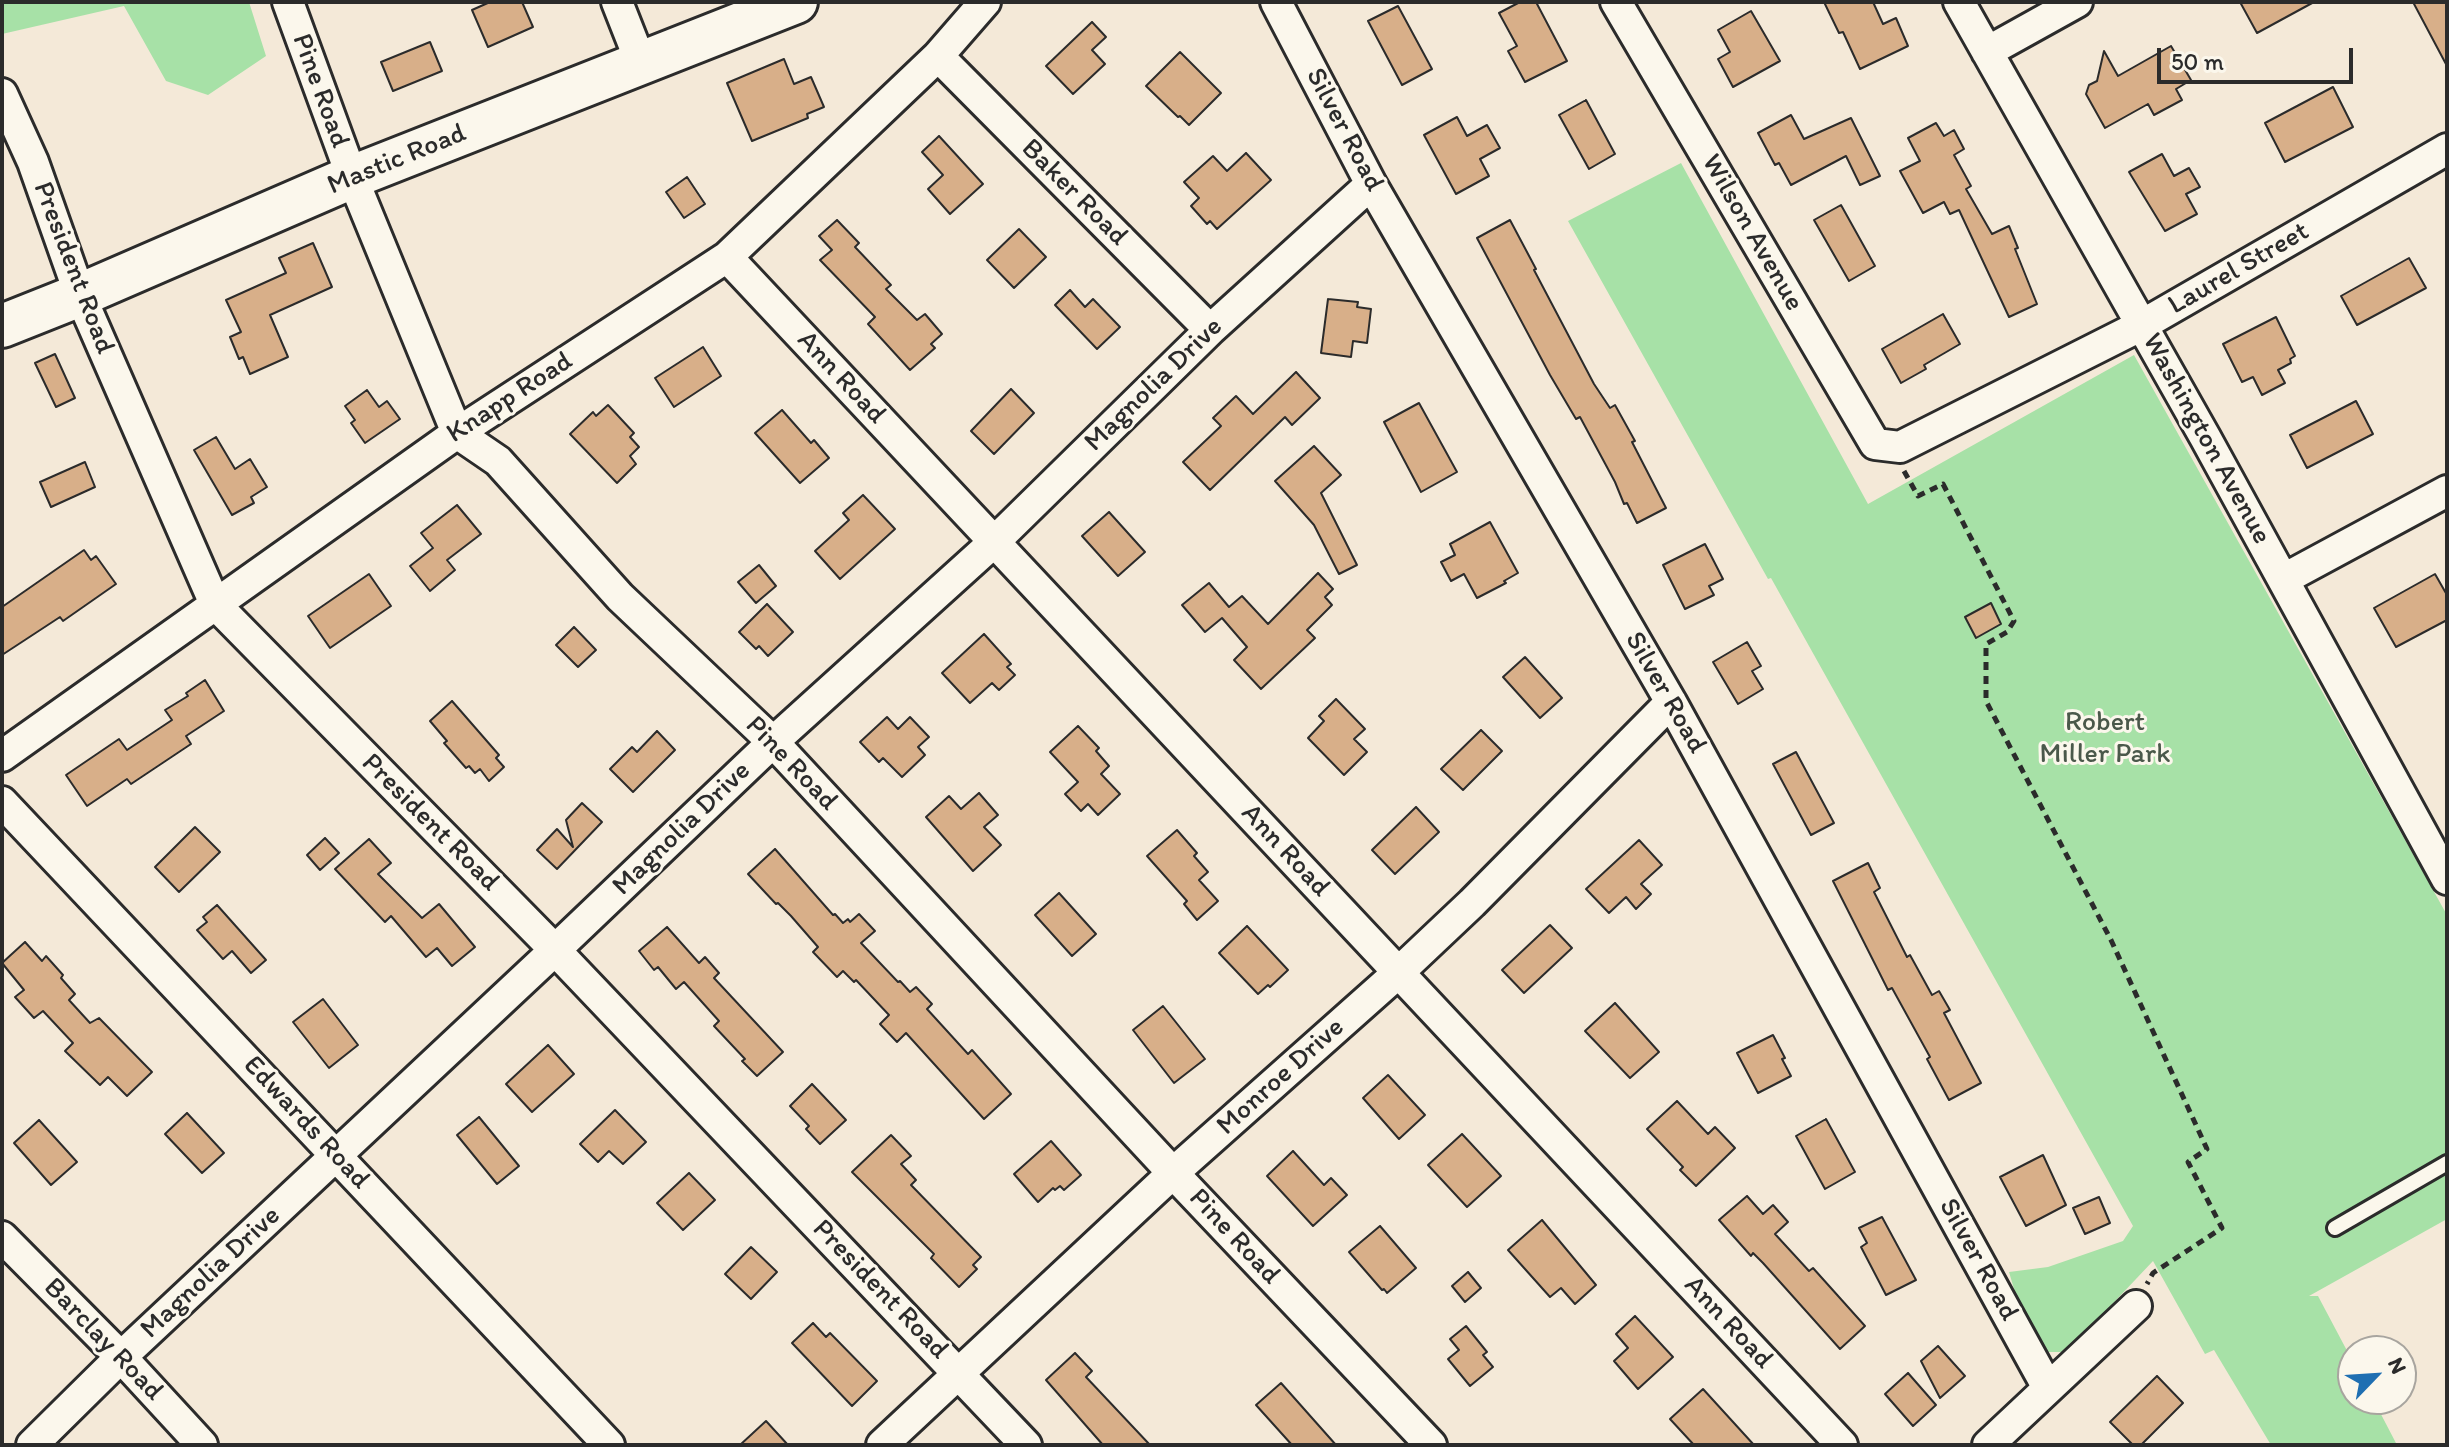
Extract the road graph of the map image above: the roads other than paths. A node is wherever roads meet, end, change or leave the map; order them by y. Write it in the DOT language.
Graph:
graph roads {
  1 [pos="288,2"];
  2 [pos="617,2"];
  3 [pos="796,2"];
  4 [pos="985,2"];
  5 [pos="1276,2"];
  6 [pos="1616,2"];
  7 [pos="1959,2"];
  8 [pos="2077,2"];
  9 [pos="1987,52"];
  10 [pos="938,56"];
  11 [pos="641,63"];
  12 [pos="2,94"];
  13 [pos="2447,149"];
  14 [pos="352,177"];
  15 [pos="1371,184"];
  16 [pos="727,257"];
  17 [pos="80,295"];
  18 [pos="2142,325"];
  19 [pos="2,326"];
  20 [pos="1210,330"];
  21 [pos="457,433"];
  22 [pos="1895,446"];
  23 [pos="2447,491"];
  24 [pos="994,542"];
  25 [pos="2284,579"];
  26 [pos="215,604"];
  27 [pos="1671,702"];
  28 [pos="773,742"];
  29 [pos="2,756"];
  30 [pos="2,802"];
  31 [pos="2437,837"];
  32 [pos="2447,879"];
  33 [pos="555,950"];
  34 [pos="1399,972"];
  35 [pos="337,1156"];
  36 [pos="2447,1163"];
  37 [pos="1173,1173"];
  38 [pos="2335,1228"];
  39 [pos="2,1237"];
  40 [pos="2136,1306"];
  41 [pos="121,1357"];
  42 [pos="959,1374"];
  43 [pos="2048,1388"];
  44 [pos="32,1445"];
  45 [pos="202,1445"];
  46 [pos="609,1445"];
  47 [pos="882,1445"];
  48 [pos="1026,1445"];
  49 [pos="1431,1445"];
  50 [pos="1842,1445"];
  51 [pos="1988,1445"];
  1 -- 14 [label="street, Pine Road"];
  2 -- 11 [label="street"];
  3 -- 11 [label="main road, Mastic Road"];
  4 -- 10 [label="street, Knapp Road"];
  5 -- 15 [label="street, Silver Road"];
  6 -- 22 [label="street, Wilson Avenue"];
  7 -- 9 [label="street, Washington Avenue"];
  8 -- 9 [label="street"];
  9 -- 18 [label="street, Washington Avenue"];
  10 -- 16 [label="street, Knapp Road"];
  10 -- 20 [label="street, Baker Road"];
  11 -- 14 [label="main road, Mastic Road"];
  12 -- 17 [label="street, President Road"];
  13 -- 18 [label="street, Laurel Street"];
  14 -- 17 [label="main road, Mastic Road"];
  14 -- 21 [label="street, Pine Road"];
  15 -- 20 [label="street, Magnolia Drive"];
  15 -- 27 [label="street, Silver Road"];
  16 -- 21 [label="street, Knapp Road"];
  16 -- 24 [label="street, Ann Road"];
  17 -- 19 [label="main road, Mastic Road"];
  17 -- 26 [label="street, President Road"];
  18 -- 22 [label="street, Laurel Street"];
  18 -- 25 [label="street, Washington Avenue"];
  20 -- 24 [label="street, Magnolia Drive"];
  21 -- 26 [label="street, Knapp Road"];
  21 -- 28 [label="street, Pine Road"];
  23 -- 25 [label="street"];
  24 -- 28 [label="street, Magnolia Drive"];
  24 -- 34 [label="street, Ann Road"];
  25 -- 31 [label="street, Washington Avenue"];
  26 -- 29 [label="street, Knapp Road"];
  26 -- 33 [label="street, President Road"];
  27 -- 34 [label="street, Monroe Drive"];
  27 -- 43 [label="street, Silver Road"];
  28 -- 33 [label="street, Magnolia Drive"];
  28 -- 37 [label="street, Pine Road"];
  30 -- 35 [label="street, Edwards Road"];
  31 -- 32 [label="street, Washington Avenue"];
  33 -- 35 [label="street, Magnolia Drive"];
  33 -- 42 [label="street, President Road"];
  34 -- 37 [label="street, Monroe Drive"];
  34 -- 50 [label="street, Ann Road"];
  35 -- 41 [label="street, Magnolia Drive"];
  35 -- 46 [label="street, Edwards Road"];
  36 -- 38 [label="lane"];
  37 -- 42 [label="street, Monroe Drive"];
  37 -- 49 [label="street, Pine Road"];
  39 -- 41 [label="street, Barclay Road"];
  40 -- 43 [label="street"];
  41 -- 44 [label="street, Magnolia Drive"];
  41 -- 45 [label="street, Barclay Road"];
  42 -- 47 [label="street, Monroe Drive"];
  42 -- 48 [label="street, President Road"];
  43 -- 51 [label="street"];
}
